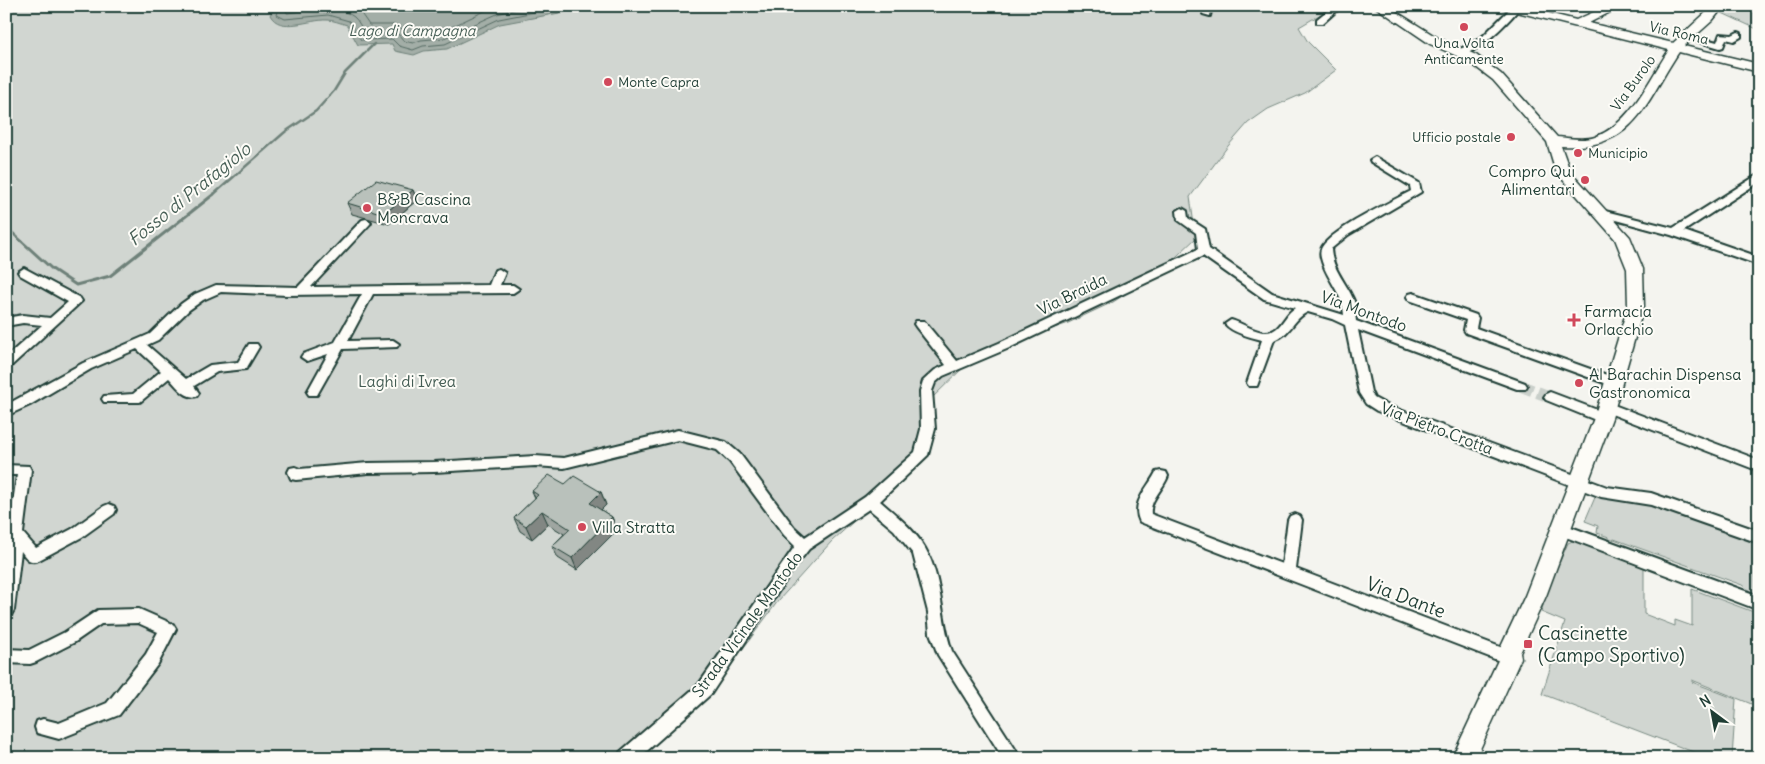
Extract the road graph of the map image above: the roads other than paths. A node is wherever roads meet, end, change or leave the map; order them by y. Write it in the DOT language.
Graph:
graph roads {
  1 [pos="1338,6"];
  2 [pos="1379,6"];
  3 [pos="1617,6"];
  4 [pos="1719,6"];
  5 [pos="1510,8"];
  6 [pos="1320,21"];
  7 [pos="1577,24"];
  8 [pos="1738,35"];
  9 [pos="1687,38"];
  10 [pos="1676,48"];
  11 [pos="1460,53"];
  12 [pos="1759,68"];
  13 [pos="1553,141"];
  14 [pos="1375,160"];
  15 [pos="1759,177"];
  16 [pos="1182,211"];
  17 [pos="1601,213"];
  18 [pos="366,222"];
  19 [pos="1675,232"];
  20 [pos="1204,251"];
  21 [pos="1759,260"];
  22 [pos="24,272"];
  23 [pos="499,273"];
  24 [pos="494,289"];
  25 [pos="513,289"];
  26 [pos="370,290"];
  27 [pos="302,291"];
  28 [pos="1413,297"];
  29 [pos="1306,308"];
  30 [pos="6,322"];
  31 [pos="52,322"];
  32 [pos="1350,323"];
  33 [pos="920,324"];
  34 [pos="1231,324"];
  35 [pos="1269,337"];
  36 [pos="139,344"];
  37 [pos="393,344"];
  38 [pos="340,345"];
  39 [pos="253,347"];
  40 [pos="307,356"];
  41 [pos="6,364"];
  42 [pos="954,366"];
  43 [pos="168,371"];
  44 [pos="1614,382"];
  45 [pos="1253,383"];
  46 [pos="1520,386"];
  47 [pos="313,392"];
  48 [pos="1550,397"];
  49 [pos="108,399"];
  50 [pos="6,411"];
  51 [pos="1604,413"];
  52 [pos="1759,466"];
  53 [pos="6,470"];
  54 [pos="294,472"];
  55 [pos="1161,476"];
  56 [pos="1580,483"];
  57 [pos="870,501"];
  58 [pos="109,510"];
  59 [pos="1295,520"];
  60 [pos="1560,529"];
  61 [pos="16,535"];
  62 [pos="1759,537"];
  63 [pos="804,545"];
  64 [pos="1288,573"];
  65 [pos="1759,603"];
  66 [pos="6,610"];
  67 [pos="6,656"];
  68 [pos="1510,658"];
  69 [pos="43,727"];
  70 [pos="626,758"];
  71 [pos="1013,758"];
  72 [pos="1464,758"];
  1 -- 6 [label="street"];
  2 -- 11 [label="street"];
  3 -- 7 [label="street"];
  4 -- 9 [label="street, Via Burolo"];
  5 -- 7 [label="street, Via Roma"];
  5 -- 11 [label="street"];
  7 -- 10 [label="street, Via Roma"];
  8 -- 9 [label="street"];
  9 -- 10 [label="street, Via Burolo"];
  10 -- 12 [label="street, Via Roma"];
  10 -- 13 [label="street, Via Burolo"];
  11 -- 13 [label="street"];
  13 -- 17 [label="street"];
  14 -- 32 [label="street"];
  15 -- 19 [label="street"];
  16 -- 20 [label="street"];
  17 -- 19 [label="street"];
  17 -- 44 [label="street"];
  18 -- 27 [label="street"];
  19 -- 21 [label="street"];
  20 -- 29 [label="street, Via Montodo"];
  20 -- 42 [label="street, Via Braida"];
  22 -- 31 [label="street"];
  23 -- 24 [label="street"];
  24 -- 25 [label="street"];
  24 -- 26 [label="street"];
  26 -- 27 [label="street"];
  26 -- 38 [label="street"];
  27 -- 36 [label="street"];
  28 -- 44 [label="street"];
  29 -- 32 [label="street, Via Montodo"];
  29 -- 35 [label="street"];
  30 -- 31 [label="street"];
  31 -- 41 [label="street"];
  32 -- 46 [label="street, Via Montodo"];
  32 -- 56 [label="street, Via Pietro Crotta"];
  33 -- 42 [label="street"];
  34 -- 35 [label="street"];
  35 -- 45 [label="street"];
  36 -- 43 [label="street"];
  36 -- 50 [label="street"];
  37 -- 38 [label="street"];
  38 -- 40 [label="street"];
  38 -- 47 [label="street"];
  39 -- 43 [label="street"];
  42 -- 57 [label="street, Via Braida"];
  43 -- 49 [label="street"];
  44 -- 51 [label="street"];
  48 -- 51 [label="street"];
  51 -- 52 [label="street"];
  51 -- 56 [label="street"];
  53 -- 61 [label="street"];
  54 -- 63 [label="street, Strada Vicinale Montodo"];
  55 -- 64 [label="street, Via Dante"];
  56 -- 60 [label="street"];
  56 -- 62 [label="street, Via Pietro Crotta"];
  57 -- 63 [label="street"];
  57 -- 71 [label="street"];
  58 -- 61 [label="street"];
  59 -- 64 [label="street"];
  60 -- 65 [label="street"];
  60 -- 68 [label="street"];
  61 -- 66 [label="street"];
  63 -- 70 [label="street, Strada Vicinale Montodo"];
  64 -- 68 [label="street, Via Dante"];
  67 -- 69 [label="street"];
  68 -- 72 [label="street"];
}
